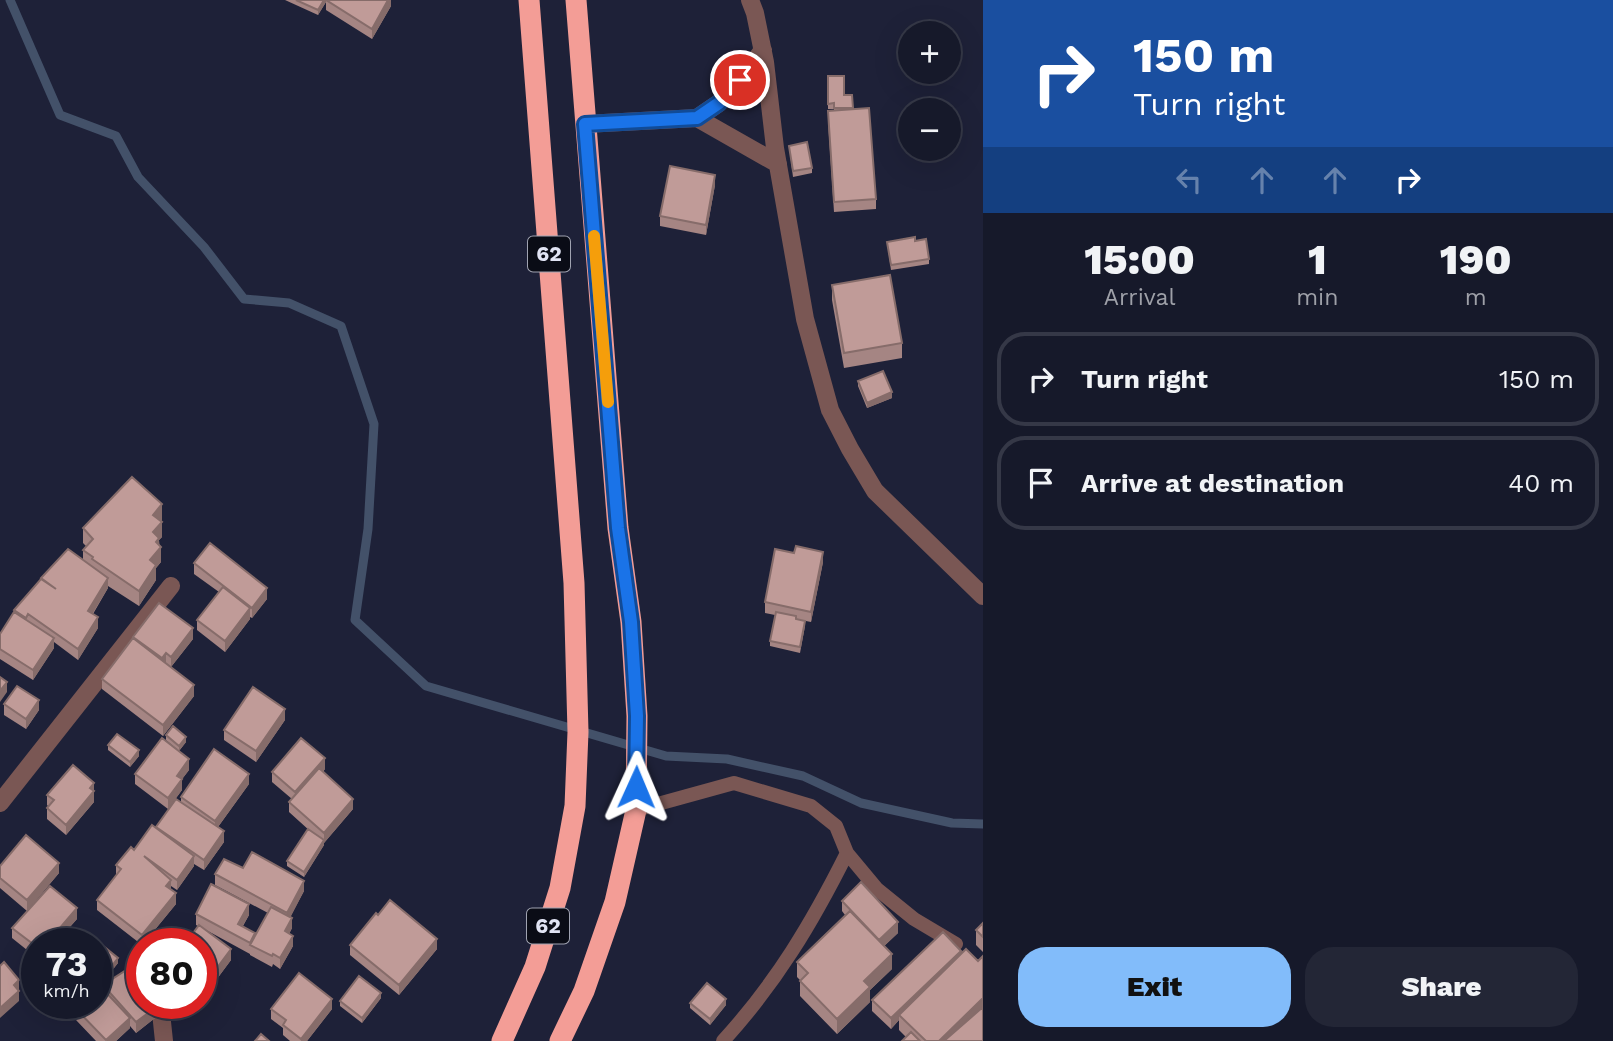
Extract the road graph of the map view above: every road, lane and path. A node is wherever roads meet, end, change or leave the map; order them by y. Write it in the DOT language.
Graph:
graph roads {
  1 [pos="529,0"];
  2 [pos="576,0"];
  3 [pos="750,0"];
  4 [pos="763,50"];
  5 [pos="697,118"];
  6 [pos="585,124"];
  7 [pos="778,164"];
  8 [pos="171,586"];
  9 [pos="983,596"];
  10 [pos="0,803"];
  11 [pos="635,810"];
  12 [pos="847,853"];
  13 [pos="956,944"];
  14 [pos="162,1019"];
  15 [pos="164,1041"];
  16 [pos="502,1041"];
  17 [pos="559,1041"];
  18 [pos="723,1041"];
  1 -- 16 [label="highway, 62"];
  2 -- 6 [label="highway, 62"];
  3 -- 4 [label="street"];
  4 -- 5 [label="street"];
  4 -- 7 [label="street"];
  5 -- 6 [label="street"];
  5 -- 7 [label="street"];
  6 -- 11 [label="highway, 62"];
  7 -- 9 [label="street"];
  8 -- 10 [label="street"];
  11 -- 12 [label="lane"];
  11 -- 17 [label="highway, 62"];
  12 -- 13 [label="lane"];
  12 -- 18 [label="lane"];
  14 -- 15 [label="street"];
}
